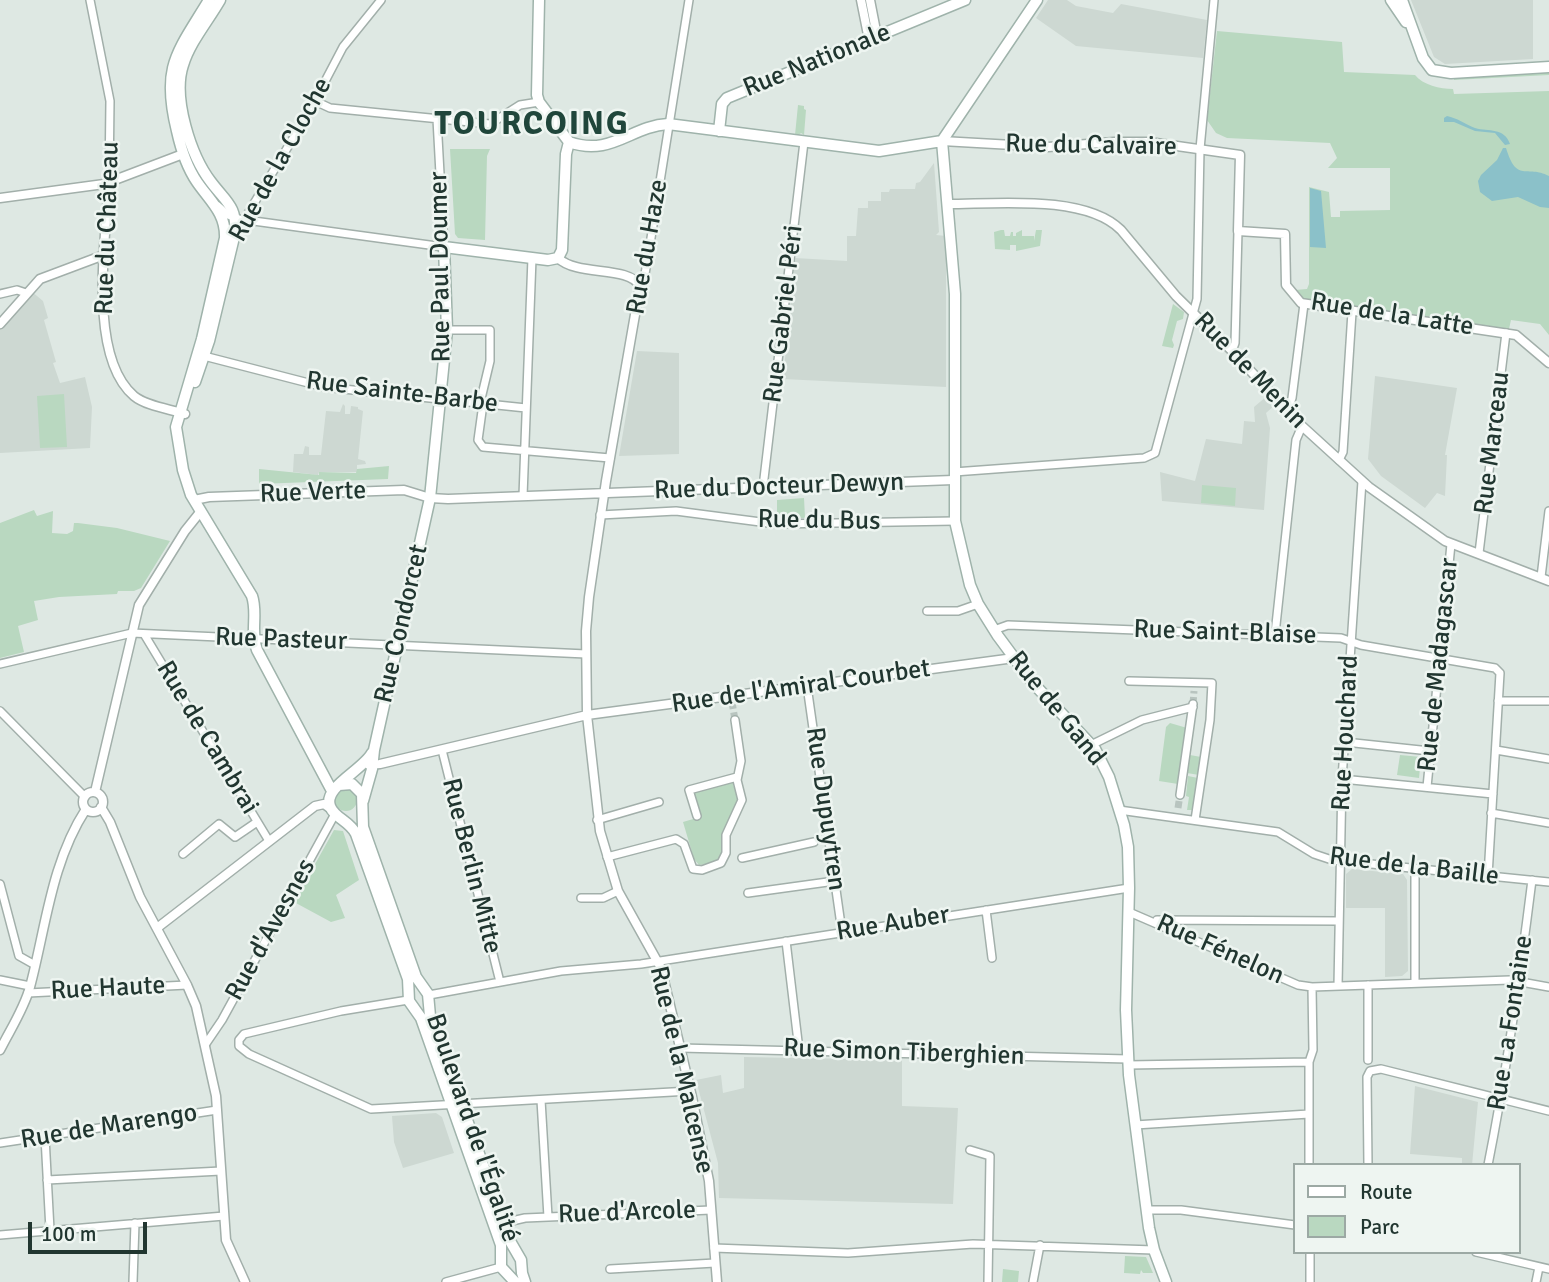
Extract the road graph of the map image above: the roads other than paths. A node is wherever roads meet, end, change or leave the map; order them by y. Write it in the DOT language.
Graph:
graph roads {
  1 [pos="90,0"];
  2 [pos="209,0"];
  3 [pos="220,0"];
  4 [pos="381,0"];
  5 [pos="539,0"];
  6 [pos="690,0"];
  7 [pos="861,0"];
  8 [pos="870,0"];
  9 [pos="965,0"];
  10 [pos="1037,0"];
  11 [pos="1214,0"];
  12 [pos="1391,0"];
  13 [pos="1402,0"];
  14 [pos="873,38"];
  15 [pos="1415,38"];
  16 [pos="1549,67"];
  17 [pos="315,101"];
  18 [pos="539,102"];
  19 [pos="437,119"];
  20 [pos="671,124"];
  21 [pos="719,131"];
  22 [pos="943,141"];
  23 [pos="569,142"];
  24 [pos="804,142"];
  25 [pos="1200,149"];
  26 [pos="189,152"];
  27 [pos="109,182"];
  28 [pos="0,198"];
  29 [pos="215,204"];
  30 [pos="948,204"];
  31 [pos="240,218"];
  32 [pos="1238,231"];
  33 [pos="444,247"];
  34 [pos="104,255"];
  35 [pos="558,257"];
  36 [pos="532,258"];
  37 [pos="639,283"];
  38 [pos="26,293"];
  39 [pos="0,294"];
  40 [pos="1304,304"];
  41 [pos="1192,311"];
  42 [pos="1352,312"];
  43 [pos="0,324"];
  44 [pos="447,330"];
  45 [pos="1506,334"];
  46 [pos="1232,351"];
  47 [pos="201,355"];
  48 [pos="1549,363"];
  49 [pos="441,399"];
  50 [pos="481,404"];
  51 [pos="526,408"];
  52 [pos="1288,411"];
  53 [pos="182,413"];
  54 [pos="1302,426"];
  55 [pos="525,450"];
  56 [pos="610,458"];
  57 [pos="1339,460"];
  58 [pos="953,476"];
  59 [pos="1362,481"];
  60 [pos="763,487"];
  61 [pos="604,494"];
  62 [pos="523,496"];
  63 [pos="430,498"];
  64 [pos="194,500"];
  65 [pos="201,511"];
  66 [pos="1549,511"];
  67 [pos="600,515"];
  68 [pos="955,521"];
  69 [pos="1451,544"];
  70 [pos="1479,553"];
  71 [pos="1545,579"];
  72 [pos="978,604"];
  73 [pos="927,611"];
  74 [pos="994,629"];
  75 [pos="132,633"];
  76 [pos="144,634"];
  77 [pos="1275,634"];
  78 [pos="254,639"];
  79 [pos="1351,642"];
  80 [pos="397,645"];
  81 [pos="586,654"];
  82 [pos="1014,658"];
  83 [pos="1440,658"];
  84 [pos="0,664"];
  85 [pos="1129,681"];
  86 [pos="807,686"];
  87 [pos="1499,701"];
  88 [pos="1549,701"];
  89 [pos="0,711"];
  90 [pos="587,715"];
  91 [pos="735,720"];
  92 [pos="1345,742"];
  93 [pos="1091,745"];
  94 [pos="442,750"];
  95 [pos="1496,750"];
  96 [pos="1430,751"];
  97 [pos="1549,759"];
  98 [pos="369,764"];
  99 [pos="737,777"];
  100 [pos="1342,779"];
  101 [pos="1427,786"];
  102 [pos="335,788"];
  103 [pos="95,792"];
  104 [pos="1493,794"];
  105 [pos="1180,795"];
  106 [pos="85,797"];
  107 [pos="659,802"];
  108 [pos="363,804"];
  109 [pos="101,807"];
  110 [pos="86,808"];
  111 [pos="1178,808"];
  112 [pos="1119,810"];
  113 [pos="335,813"];
  114 [pos="1492,813"];
  115 [pos="697,816"];
  116 [pos="1177,818"];
  117 [pos="597,820"];
  118 [pos="1195,820"];
  119 [pos="257,822"];
  120 [pos="1549,823"];
  121 [pos="269,841"];
  122 [pos="814,842"];
  123 [pos="183,854"];
  124 [pos="607,857"];
  125 [pos="742,858"];
  126 [pos="1339,861"];
  127 [pos="1415,869"];
  128 [pos="1488,876"];
  129 [pos="1532,880"];
  130 [pos="835,881"];
  131 [pos="1549,882"];
  132 [pos="0,884"];
  133 [pos="1129,888"];
  134 [pos="618,891"];
  135 [pos="748,893"];
  136 [pos="581,898"];
  137 [pos="986,910"];
  138 [pos="1129,912"];
  139 [pos="1153,920"];
  140 [pos="1338,921"];
  141 [pos="157,928"];
  142 [pos="842,932"];
  143 [pos="786,941"];
  144 [pos="992,958"];
  145 [pos="657,961"];
  146 [pos="35,965"];
  147 [pos="0,980"];
  148 [pos="1520,981"];
  149 [pos="499,982"];
  150 [pos="1415,983"];
  151 [pos="187,985"];
  152 [pos="1368,985"];
  153 [pos="1338,986"];
  154 [pos="1312,987"];
  155 [pos="1549,987"];
  156 [pos="29,989"];
  157 [pos="427,995"];
  158 [pos="410,1000"];
  159 [pos="205,1045"];
  160 [pos="680,1048"];
  161 [pos="0,1050"];
  162 [pos="799,1050"];
  163 [pos="1368,1060"];
  164 [pos="1128,1062"];
  165 [pos="1309,1062"];
  166 [pos="690,1091"];
  167 [pos="1501,1099"];
  168 [pos="541,1100"];
  169 [pos="457,1105"];
  170 [pos="218,1110"];
  171 [pos="1549,1111"];
  172 [pos="1309,1114"];
  173 [pos="1135,1125"];
  174 [pos="45,1137"];
  175 [pos="0,1143"];
  176 [pos="970,1150"];
  177 [pos="1309,1163"];
  178 [pos="1368,1163"];
  179 [pos="1488,1163"];
  180 [pos="221,1171"];
  181 [pos="47,1180"];
  182 [pos="711,1210"];
  183 [pos="1146,1210"];
  184 [pos="223,1216"];
  185 [pos="548,1217"];
  186 [pos="135,1223"];
  187 [pos="503,1223"];
  188 [pos="1294,1225"];
  189 [pos="50,1230"];
  190 [pos="0,1235"];
  191 [pos="989,1244"];
  192 [pos="1040,1245"];
  193 [pos="714,1248"];
  194 [pos="1154,1250"];
  195 [pos="1310,1254"];
  196 [pos="1484,1254"];
  197 [pos="518,1256"];
  198 [pos="715,1263"];
  199 [pos="503,1267"];
  200 [pos="522,1267"];
  201 [pos="1539,1267"];
  202 [pos="610,1269"];
  203 [pos="1549,1269"];
  204 [pos="134,1282"];
  205 [pos="245,1282"];
  206 [pos="446,1282"];
  207 [pos="514,1282"];
  208 [pos="525,1282"];
  209 [pos="717,1282"];
  210 [pos="988,1282"];
  211 [pos="1033,1282"];
  212 [pos="1166,1282"];
  213 [pos="1310,1282"];
  214 [pos="1536,1282"];
  1 -- 27 [label="street, Rue du Château"];
  2 -- 26 [label="main road"];
  3 -- 26 [label="main road"];
  4 -- 17 [label="street, Rue de la Cloche"];
  5 -- 18 [label="main road"];
  6 -- 20 [label="street, Rue du Haze"];
  7 -- 14 [label="street"];
  8 -- 14 [label="street"];
  9 -- 14 [label="main road, Rue Nationale"];
  10 -- 22 [label="main road"];
  11 -- 25 [label="street"];
  12 -- 15 [label="main road"];
  13 -- 15 [label="main road"];
  14 -- 21 [label="main road, Rue Nationale"];
  15 -- 16 [label="main road"];
  17 -- 19 [label="street"];
  17 -- 31 [label="street, Rue de la Cloche"];
  18 -- 19 [label="street"];
  18 -- 23 [label="main road"];
  19 -- 33 [label="street, Rue Paul Doumer"];
  20 -- 21 [label="main road"];
  20 -- 23 [label="main road"];
  20 -- 37 [label="street, Rue du Haze"];
  21 -- 24 [label="main road"];
  22 -- 24 [label="main road"];
  22 -- 25 [label="street, Rue du Calvaire"];
  22 -- 30 [label="main road, Rue de Gand"];
  23 -- 35 [label="main road"];
  24 -- 60 [label="street, Rue Gabriel Péri"];
  25 -- 32 [label="street, Rue du Calvaire"];
  25 -- 41 [label="street"];
  26 -- 27 [label="street"];
  26 -- 29 [label="main road"];
  26 -- 31 [label="main road"];
  27 -- 28 [label="street"];
  27 -- 34 [label="street, Rue du Château"];
  29 -- 31 [label="street"];
  29 -- 47 [label="main road, Rue de la Cloche"];
  30 -- 41 [label="street, Rue de Menin"];
  30 -- 58 [label="main road, Rue de Gand"];
  31 -- 33 [label="street"];
  31 -- 47 [label="main road, Rue de la Cloche"];
  32 -- 40 [label="street, Rue de la Latte"];
  32 -- 46 [label="street"];
  33 -- 36 [label="main road"];
  33 -- 44 [label="main road, Rue Paul Doumer"];
  34 -- 38 [label="street"];
  34 -- 53 [label="street, Rue du Château"];
  35 -- 36 [label="main road"];
  35 -- 37 [label="street"];
  36 -- 51 [label="street"];
  37 -- 56 [label="street, Rue du Haze"];
  38 -- 39 [label="street"];
  38 -- 43 [label="street"];
  40 -- 42 [label="street, Rue de la Latte"];
  40 -- 52 [label="street"];
  41 -- 46 [label="street, Rue de Menin"];
  41 -- 58 [label="street"];
  42 -- 45 [label="street, Rue de la Latte"];
  42 -- 57 [label="street"];
  44 -- 49 [label="main road, Rue Paul Doumer"];
  44 -- 50 [label="street"];
  45 -- 48 [label="street, Rue de la Latte"];
  45 -- 70 [label="street, Rue Marceau"];
  46 -- 52 [label="street, Rue de Menin"];
  47 -- 49 [label="street, Rue Sainte-Barbe"];
  47 -- 53 [label="main road, Rue de la Cloche"];
  49 -- 50 [label="street, Rue Sainte-Barbe"];
  49 -- 63 [label="main road, Rue Paul Doumer"];
  50 -- 51 [label="street, Rue Sainte-Barbe"];
  50 -- 55 [label="street"];
  51 -- 55 [label="street"];
  52 -- 54 [label="street, Rue de Menin"];
  53 -- 64 [label="main road, Rue de la Cloche"];
  54 -- 57 [label="street, Rue de Menin"];
  54 -- 77 [label="street"];
  55 -- 56 [label="street"];
  55 -- 62 [label="street"];
  56 -- 61 [label="street, Rue du Haze"];
  57 -- 59 [label="street, Rue de Menin"];
  58 -- 60 [label="street, Rue du Docteur Dewyn"];
  58 -- 68 [label="main road, Rue de Gand"];
  59 -- 69 [label="street, Rue de Menin"];
  59 -- 79 [label="street, Rue Houchard"];
  60 -- 61 [label="street, Rue du Docteur Dewyn"];
  61 -- 62 [label="street, Rue du Docteur Dewyn"];
  61 -- 67 [label="street, Rue de la Malcense"];
  62 -- 63 [label="street, Rue Verte"];
  63 -- 64 [label="street, Rue Verte"];
  63 -- 80 [label="main road, Rue Condorcet"];
  64 -- 65 [label="main road"];
  65 -- 75 [label="street"];
  65 -- 78 [label="main road"];
  66 -- 71 [label="street"];
  67 -- 68 [label="street, Rue du Bus"];
  67 -- 81 [label="street, Rue de la Malcense"];
  68 -- 72 [label="main road, Rue de Gand"];
  69 -- 70 [label="street, Rue de Menin"];
  69 -- 83 [label="street, Rue de Madagascar"];
  70 -- 71 [label="street, Rue de Menin"];
  72 -- 73 [label="street"];
  72 -- 74 [label="main road, Rue de Gand"];
  74 -- 77 [label="street, Rue Saint-Blaise"];
  74 -- 82 [label="main road, Rue de Gand"];
  75 -- 76 [label="street, Rue Pasteur"];
  75 -- 84 [label="street, Rue Pasteur"];
  75 -- 103 [label="street"];
  76 -- 78 [label="street, Rue Pasteur"];
  76 -- 119 [label="street, Rue de Cambrai"];
  77 -- 79 [label="street, Rue Saint-Blaise"];
  78 -- 80 [label="street, Rue Pasteur"];
  78 -- 102 [label="main road"];
  79 -- 83 [label="street, Rue Saint-Blaise"];
  79 -- 92 [label="street, Rue Houchard"];
  80 -- 81 [label="street, Rue Pasteur"];
  80 -- 98 [label="main road, Rue Condorcet"];
  81 -- 90 [label="street, Rue de la Malcense"];
  82 -- 86 [label="street, Rue de l'Amiral Courbet"];
  82 -- 93 [label="main road, Rue de Gand"];
  83 -- 87 [label="street, Rue Saint-Blaise"];
  83 -- 96 [label="street, Rue de Madagascar"];
  85 -- 118 [label="street"];
  86 -- 90 [label="street, Rue de l'Amiral Courbet"];
  86 -- 130 [label="street, Rue Dupuytren"];
  87 -- 88 [label="street"];
  87 -- 95 [label="street"];
  89 -- 106 [label="street"];
  90 -- 94 [label="street, Rue de l'Amiral Courbet"];
  90 -- 117 [label="street, Rue de la Malcense"];
  91 -- 99 [label="street"];
  92 -- 96 [label="street"];
  92 -- 100 [label="street, Rue Houchard"];
  93 -- 105 [label="street"];
  93 -- 112 [label="main road, Rue de Gand"];
  94 -- 98 [label="street, Rue de l'Amiral Courbet"];
  94 -- 149 [label="street, Rue Berlin Mitte"];
  95 -- 97 [label="street"];
  95 -- 104 [label="street"];
  96 -- 101 [label="street, Rue de Madagascar"];
  98 -- 102 [label="main road"];
  98 -- 108 [label="main road, Rue Condorcet"];
  99 -- 115 [label="street"];
  99 -- 124 [label="street"];
  100 -- 101 [label="street"];
  100 -- 126 [label="street, Rue Houchard"];
  101 -- 104 [label="street"];
  102 -- 108 [label="main road"];
  102 -- 113 [label="main road"];
  103 -- 106 [label="street"];
  103 -- 109 [label="street"];
  104 -- 114 [label="street"];
  106 -- 110 [label="street"];
  107 -- 117 [label="street"];
  108 -- 113 [label="main road"];
  108 -- 157 [label="main road, Boulevard de l'Égalité"];
  109 -- 110 [label="street"];
  109 -- 141 [label="street"];
  110 -- 146 [label="street"];
  111 -- 116 [label="street"];
  112 -- 116 [label="street, Rue de la Baille"];
  112 -- 133 [label="main road, Rue de Gand"];
  113 -- 121 [label="street"];
  113 -- 158 [label="main road, Boulevard de l'Égalité"];
  113 -- 159 [label="street, Rue d'Avesnes"];
  114 -- 120 [label="street"];
  114 -- 128 [label="street"];
  116 -- 118 [label="street, Rue de la Baille"];
  117 -- 124 [label="street, Rue de la Malcense"];
  118 -- 126 [label="street, Rue de la Baille"];
  119 -- 121 [label="street, Rue de Cambrai"];
  119 -- 123 [label="street"];
  121 -- 141 [label="street"];
  122 -- 125 [label="street"];
  124 -- 134 [label="street, Rue de la Malcense"];
  126 -- 127 [label="street, Rue de la Baille"];
  126 -- 140 [label="street, Rue Houchard"];
  127 -- 128 [label="street, Rue de la Baille"];
  127 -- 150 [label="street"];
  128 -- 129 [label="street, Rue de la Baille"];
  129 -- 131 [label="street, Rue de la Baille"];
  129 -- 148 [label="street, Rue La Fontaine"];
  130 -- 135 [label="street"];
  130 -- 142 [label="street, Rue Dupuytren"];
  132 -- 146 [label="street"];
  133 -- 137 [label="street, Rue Auber"];
  133 -- 138 [label="main road, Rue de Gand"];
  134 -- 136 [label="street"];
  134 -- 145 [label="street, Rue de la Malcense"];
  137 -- 142 [label="street, Rue Auber"];
  137 -- 144 [label="street"];
  138 -- 139 [label="street, Rue Fénelon"];
  138 -- 164 [label="main road, Rue de Gand"];
  139 -- 140 [label="street"];
  139 -- 154 [label="street, Rue Fénelon"];
  140 -- 153 [label="street, Rue Houchard"];
  141 -- 151 [label="street"];
  142 -- 143 [label="street, Rue Auber"];
  143 -- 145 [label="street, Rue Auber"];
  143 -- 162 [label="street"];
  145 -- 149 [label="street, Rue Auber"];
  145 -- 160 [label="street, Rue de la Malcense"];
  146 -- 156 [label="street"];
  147 -- 156 [label="street, Rue Haute"];
  148 -- 150 [label="street, Rue Fénelon"];
  148 -- 155 [label="street, Rue Fénelon"];
  148 -- 167 [label="street, Rue La Fontaine"];
  149 -- 157 [label="street, Rue Auber"];
  150 -- 152 [label="street, Rue Fénelon"];
  151 -- 156 [label="street, Rue Haute"];
  151 -- 159 [label="street"];
  152 -- 153 [label="street, Rue Fénelon"];
  152 -- 163 [label="street"];
  153 -- 154 [label="street, Rue Fénelon"];
  154 -- 165 [label="street"];
  156 -- 161 [label="street"];
  157 -- 158 [label="main road"];
  157 -- 158 [label="main road"];
  157 -- 169 [label="main road, Boulevard de l'Égalité"];
  158 -- 169 [label="main road, Boulevard de l'Égalité"];
  158 -- 169 [label="street"];
  159 -- 170 [label="street"];
  160 -- 162 [label="street, Rue Simon Tiberghien"];
  160 -- 166 [label="street, Rue de la Malcense"];
  162 -- 164 [label="street, Rue Simon Tiberghien"];
  164 -- 165 [label="street, Rue Simon Tiberghien"];
  164 -- 173 [label="main road, Rue de Gand"];
  165 -- 172 [label="street"];
  166 -- 168 [label="street"];
  166 -- 182 [label="street, Rue de la Malcense"];
  167 -- 171 [label="street"];
  167 -- 178 [label="street"];
  167 -- 179 [label="street, Rue La Fontaine"];
  168 -- 169 [label="street"];
  168 -- 185 [label="street"];
  169 -- 187 [label="main road, Boulevard de l'Égalité"];
  169 -- 199 [label="main road, Boulevard de l'Égalité"];
  170 -- 174 [label="street, Rue de Marengo"];
  170 -- 180 [label="street"];
  172 -- 173 [label="street"];
  172 -- 177 [label="street"];
  173 -- 183 [label="main road, Rue de Gand"];
  174 -- 175 [label="street, Rue de Marengo"];
  174 -- 181 [label="street"];
  176 -- 191 [label="street"];
  180 -- 181 [label="street"];
  180 -- 184 [label="street"];
  181 -- 189 [label="street"];
  182 -- 185 [label="street, Rue d'Arcole"];
  182 -- 193 [label="street, Rue de la Malcense"];
  183 -- 188 [label="street"];
  183 -- 194 [label="main road, Rue de Gand"];
  184 -- 186 [label="street"];
  184 -- 205 [label="street"];
  185 -- 187 [label="street, Rue d'Arcole"];
  186 -- 189 [label="street"];
  186 -- 204 [label="street"];
  187 -- 197 [label="main road, Boulevard de l'Égalité"];
  189 -- 190 [label="street"];
  191 -- 192 [label="street"];
  191 -- 193 [label="street"];
  191 -- 210 [label="street"];
  192 -- 194 [label="street"];
  192 -- 211 [label="street"];
  193 -- 198 [label="street, Rue de la Malcense"];
  194 -- 212 [label="main road, Rue de Gand"];
  195 -- 213 [label="street"];
  196 -- 201 [label="street"];
  197 -- 199 [label="main road"];
  197 -- 200 [label="main road"];
  198 -- 202 [label="street"];
  198 -- 209 [label="street, Rue de la Malcense"];
  199 -- 200 [label="main road"];
  199 -- 206 [label="street"];
  199 -- 207 [label="main road, Boulevard de l'Égalité"];
  200 -- 208 [label="main road, Boulevard de l'Égalité"];
  201 -- 203 [label="street"];
  201 -- 214 [label="street"];
}
